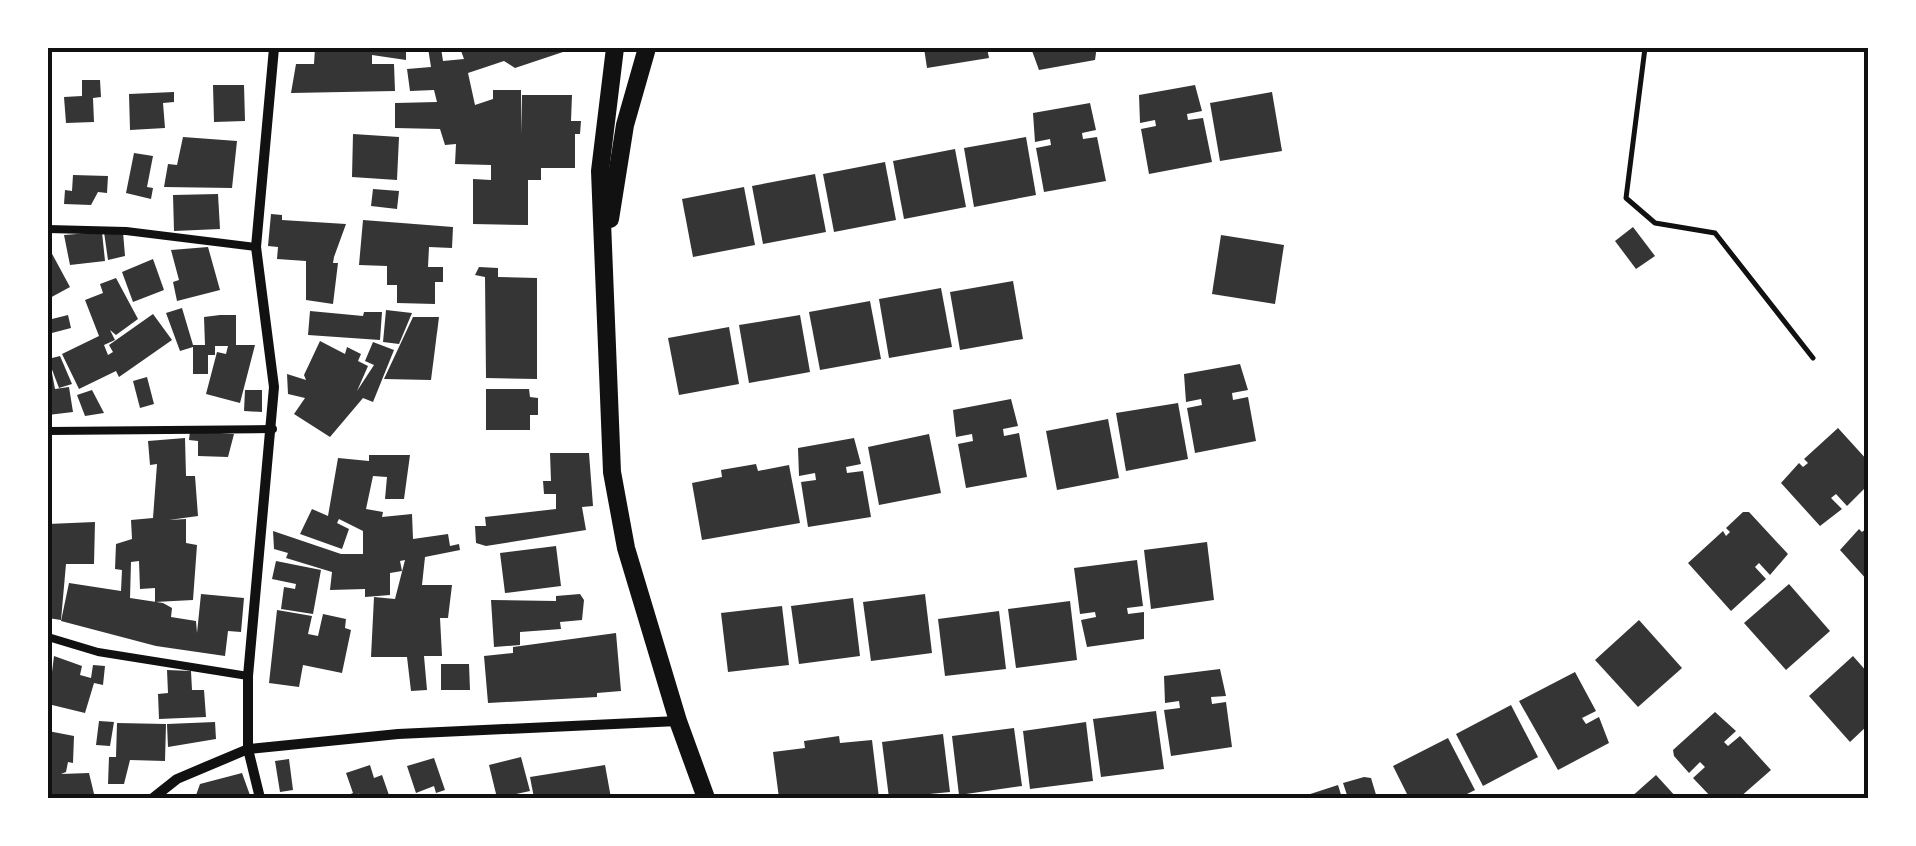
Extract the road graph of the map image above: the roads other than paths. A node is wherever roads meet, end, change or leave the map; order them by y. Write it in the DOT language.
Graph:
graph roads {
  1 [pos="274,48"];
  2 [pos="615,48"];
  3 [pos="647,48"];
  4 [pos="48,228"];
  5 [pos="256,248"];
  6 [pos="604,254"];
  7 [pos="274,430"];
  8 [pos="48,432"];
  9 [pos="48,637"];
  10 [pos="248,676"];
  11 [pos="678,722"];
  12 [pos="248,748"];
  13 [pos="154,798"];
  14 [pos="260,798"];
  15 [pos="706,798"];
  1 -- 5 [label="street"];
  2 -- 6 [label="street"];
  3 -- 6 [label="street"];
  4 -- 5 [label="lane"];
  5 -- 7 [label="street"];
  6 -- 11 [label="street"];
  7 -- 8 [label="lane"];
  7 -- 10 [label="street"];
  9 -- 10 [label="lane"];
  10 -- 12 [label="street"];
  11 -- 12 [label="street"];
  11 -- 15 [label="street"];
  12 -- 13 [label="street"];
  12 -- 14 [label="street"];
}
